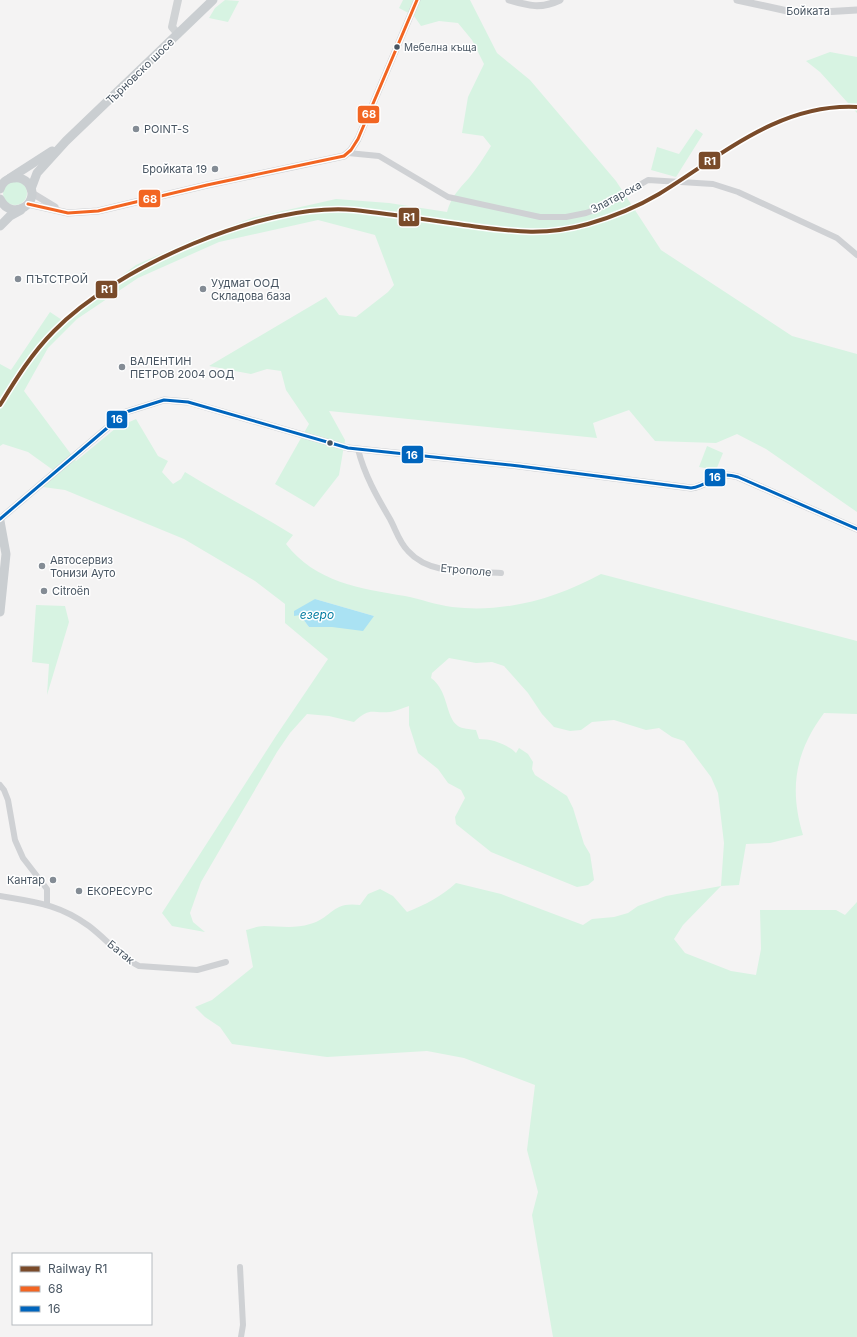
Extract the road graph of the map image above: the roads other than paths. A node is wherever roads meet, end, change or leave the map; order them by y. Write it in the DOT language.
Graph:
graph roads {
  1 [pos="178,0"];
  2 [pos="213,0"];
  3 [pos="417,0"];
  4 [pos="509,0"];
  5 [pos="560,0"];
  6 [pos="737,0"];
  7 [pos="857,10"];
  8 [pos="178,34"];
  9 [pos="66,141"];
  10 [pos="348,153"];
  11 [pos="3,184"];
  12 [pos="31,191"];
  13 [pos="1,201"];
  14 [pos="26,206"];
  15 [pos="60,211"];
  16 [pos="0,222"];
  17 [pos="0,226"];
  18 [pos="857,255"];
  19 [pos="358,449"];
  20 [pos="0,520"];
  21 [pos="857,529"];
  22 [pos="501,573"];
  23 [pos="0,612"];
  24 [pos="0,785"];
  25 [pos="0,896"];
  26 [pos="47,905"];
  27 [pos="226,962"];
  28 [pos="240,1267"];
  29 [pos="241,1337"];
  1 -- 8 [label="main road"];
  2 -- 8 [label="main road, Търновско шосе"];
  3 -- 10 [label="street"];
  4 -- 5 [label="street"];
  6 -- 7 [label="street, Бойката"];
  8 -- 9 [label="main road, Търновско шосе"];
  9 -- 11 [label="main road, Търновско шосе"];
  9 -- 12 [label="main road, Търновско шосе"];
  10 -- 15 [label="street"];
  10 -- 18 [label="street, Златарска"];
  11 -- 12 [label="main road"];
  12 -- 14 [label="main road, Търновско шосе"];
  12 -- 15 [label="street"];
  13 -- 14 [label="main road"];
  13 -- 16 [label="main road"];
  14 -- 15 [label="street"];
  14 -- 17 [label="main road"];
  19 -- 20 [label="street"];
  19 -- 21 [label="street"];
  19 -- 22 [label="street, Етрополе"];
  20 -- 23 [label="main road"];
  24 -- 26 [label="street"];
  25 -- 26 [label="street, Батак"];
  26 -- 27 [label="street, Батак"];
  28 -- 29 [label="street"];
}
